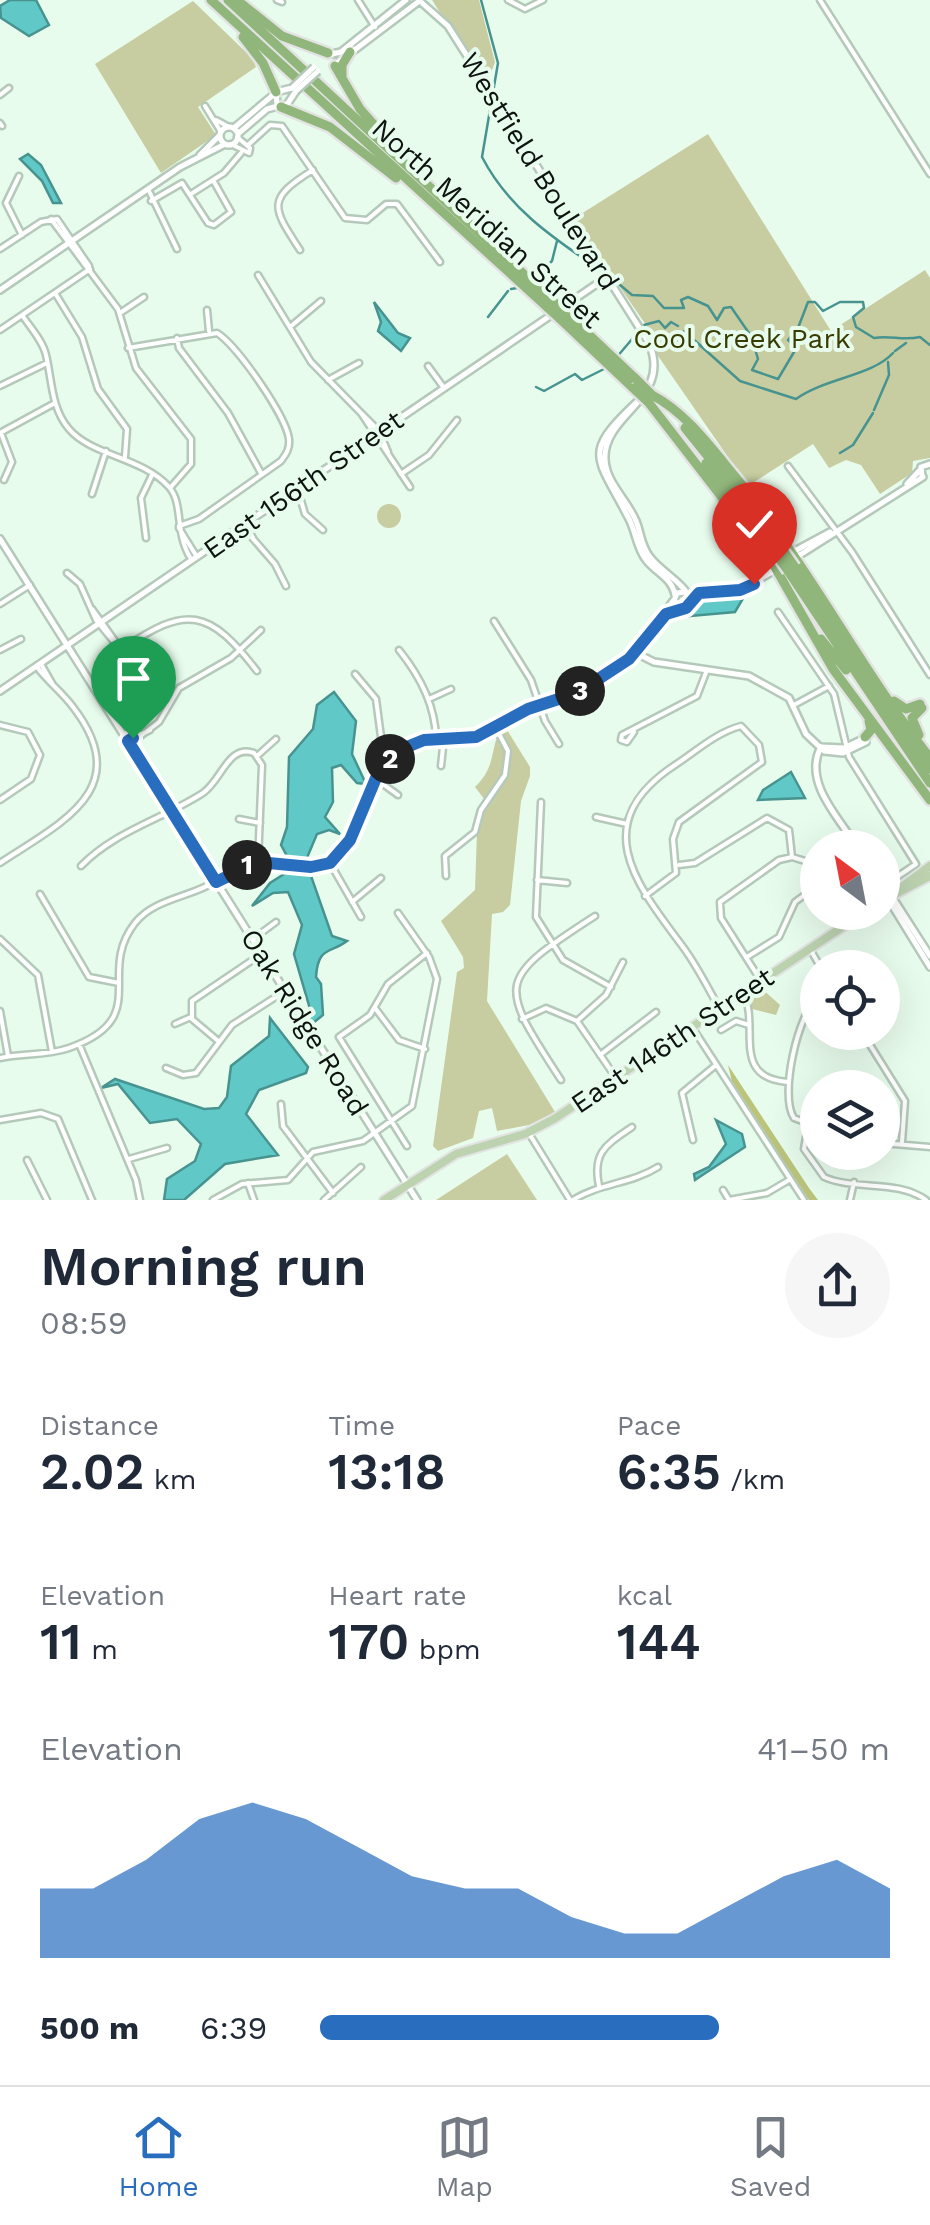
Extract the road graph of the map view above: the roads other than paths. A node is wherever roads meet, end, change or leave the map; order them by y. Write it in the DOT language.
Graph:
graph roads {
  1 [pos="208,0"];
  2 [pos="228,0"];
  3 [pos="237,0"];
  4 [pos="358,0"];
  5 [pos="406,0"];
  6 [pos="508,0"];
  7 [pos="543,0"];
  8 [pos="422,1"];
  9 [pos="823,1"];
  10 [pos="375,27"];
  11 [pos="350,52"];
  12 [pos="330,54"];
  13 [pos="335,65"];
  14 [pos="316,69"];
  15 [pos="344,86"];
  16 [pos="10,88"];
  17 [pos="294,90"];
  18 [pos="275,93"];
  19 [pos="0,95"];
  20 [pos="205,106"];
  21 [pos="280,107"];
  22 [pos="215,120"];
  23 [pos="231,128"];
  24 [pos="221,134"];
  25 [pos="238,137"];
  26 [pos="228,144"];
  27 [pos="250,145"];
  28 [pos="242,153"];
  29 [pos="198,157"];
  30 [pos="313,170"];
  31 [pos="930,174"];
  32 [pos="19,176"];
  33 [pos="213,180"];
  34 [pos="148,189"];
  35 [pos="140,194"];
  36 [pos="190,194"];
  37 [pos="151,201"];
  38 [pos="463,216"];
  39 [pos="22,235"];
  40 [pos="472,239"];
  41 [pos="72,241"];
  42 [pos="177,248"];
  43 [pos="0,249"];
  44 [pos="300,250"];
  45 [pos="440,262"];
  46 [pos="90,268"];
  47 [pos="605,274"];
  48 [pos="258,276"];
  49 [pos="0,290"];
  50 [pos="54,293"];
  51 [pos="144,297"];
  52 [pos="321,301"];
  53 [pos="551,306"];
  54 [pos="207,310"];
  55 [pos="120,312"];
  56 [pos="22,315"];
  57 [pos="290,327"];
  58 [pos="0,330"];
  59 [pos="209,332"];
  60 [pos="177,338"];
  61 [pos="128,348"];
  62 [pos="359,363"];
  63 [pos="47,364"];
  64 [pos="428,366"];
  65 [pos="327,380"];
  66 [pos="0,386"];
  67 [pos="444,388"];
  68 [pos="650,394"];
  69 [pos="55,403"];
  70 [pos="457,420"];
  71 [pos="376,432"];
  72 [pos="0,433"];
  73 [pos="106,450"];
  74 [pos="125,457"];
  75 [pos="930,464"];
  76 [pos="788,466"];
  77 [pos="262,473"];
  78 [pos="401,474"];
  79 [pos="152,475"];
  80 [pos="926,477"];
  81 [pos="4,480"];
  82 [pos="297,487"];
  83 [pos="410,487"];
  84 [pos="170,488"];
  85 [pos="92,494"];
  86 [pos="244,524"];
  87 [pos="179,527"];
  88 [pos="324,530"];
  89 [pos="833,531"];
  90 [pos="146,538"];
  91 [pos="0,539"];
  92 [pos="194,558"];
  93 [pos="786,561"];
  94 [pos="67,572"];
  95 [pos="30,586"];
  96 [pos="286,586"];
  97 [pos="687,593"];
  98 [pos="699,593"];
  99 [pos="792,595"];
  100 [pos="674,598"];
  101 [pos="691,602"];
  102 [pos="0,604"];
  103 [pos="680,609"];
  104 [pos="778,612"];
  105 [pos="666,614"];
  106 [pos="494,620"];
  107 [pos="101,623"];
  108 [pos="261,630"];
  109 [pos="21,639"];
  110 [pos="68,647"];
  111 [pos="857,649"];
  112 [pos="0,650"];
  113 [pos="121,650"];
  114 [pos="241,650"];
  115 [pos="399,650"];
  116 [pos="636,653"];
  117 [pos="39,666"];
  118 [pos="708,670"];
  119 [pos="257,671"];
  120 [pos="355,674"];
  121 [pos="930,675"];
  122 [pos="829,686"];
  123 [pos="451,689"];
  124 [pos="0,691"];
  125 [pos="428,699"];
  126 [pos="894,701"];
  127 [pos="857,702"];
  128 [pos="926,703"];
  129 [pos="168,704"];
  130 [pos="539,704"];
  131 [pos="794,705"];
  132 [pos="0,725"];
  133 [pos="496,728"];
  134 [pos="634,732"];
  135 [pos="436,738"];
  136 [pos="444,738"];
  137 [pos="276,739"];
  138 [pos="866,740"];
  139 [pos="894,741"];
  140 [pos="129,743"];
  141 [pos="560,744"];
  142 [pos="821,747"];
  143 [pos="928,748"];
  144 [pos="846,750"];
  145 [pos="257,756"];
  146 [pos="394,756"];
  147 [pos="930,758"];
  148 [pos="441,766"];
  149 [pos="930,769"];
  150 [pos="376,778"];
  151 [pos="930,784"];
  152 [pos="398,795"];
  153 [pos="0,800"];
  154 [pos="930,800"];
  155 [pos="541,802"];
  156 [pos="172,812"];
  157 [pos="596,817"];
  158 [pos="239,819"];
  159 [pos="260,822"];
  160 [pos="627,824"];
  161 [pos="847,830"];
  162 [pos="895,830"];
  163 [pos="900,838"];
  164 [pos="792,857"];
  165 [pos="800,859"];
  166 [pos="258,862"];
  167 [pos="0,863"];
  168 [pos="330,863"];
  169 [pos="678,865"];
  170 [pos="81,866"];
  171 [pos="930,866"];
  172 [pos="446,876"];
  173 [pos="930,876"];
  174 [pos="380,878"];
  175 [pos="900,879"];
  176 [pos="538,880"];
  177 [pos="216,882"];
  178 [pos="567,882"];
  179 [pos="900,884"];
  180 [pos="900,887"];
  181 [pos="40,894"];
  182 [pos="645,896"];
  183 [pos="800,898"];
  184 [pos="352,902"];
  185 [pos="900,911"];
  186 [pos="398,913"];
  187 [pos="595,916"];
  188 [pos="900,917"];
  189 [pos="361,918"];
  190 [pos="276,922"];
  191 [pos="905,926"];
  192 [pos="838,930"];
  193 [pos="0,938"];
  194 [pos="253,939"];
  195 [pos="552,944"];
  196 [pos="924,946"];
  197 [pos="810,949"];
  198 [pos="427,953"];
  199 [pos="262,954"];
  200 [pos="930,956"];
  201 [pos="746,958"];
  202 [pos="623,962"];
  203 [pos="930,970"];
  204 [pos="761,981"];
  205 [pos="118,984"];
  206 [pos="610,988"];
  207 [pos="285,991"];
  208 [pos="742,994"];
  209 [pos="375,1008"];
  210 [pos="722,1008"];
  211 [pos="0,1012"];
  212 [pos="656,1012"];
  213 [pos="191,1017"];
  214 [pos="522,1020"];
  215 [pos="577,1021"];
  216 [pos="175,1024"];
  217 [pos="749,1025"];
  218 [pos="692,1027"];
  219 [pos="721,1030"];
  220 [pos="800,1035"];
  221 [pos="218,1040"];
  222 [pos="79,1044"];
  223 [pos="425,1049"];
  224 [pos="873,1050"];
  225 [pos="52,1052"];
  226 [pos="600,1055"];
  227 [pos="8,1056"];
  228 [pos="0,1058"];
  229 [pos="716,1064"];
  230 [pos="166,1068"];
  231 [pos="616,1078"];
  232 [pos="561,1080"];
  233 [pos="788,1082"];
  234 [pos="281,1104"];
  235 [pos="0,1120"];
  236 [pos="800,1121"];
  237 [pos="391,1123"];
  238 [pos="632,1127"];
  239 [pos="528,1131"];
  240 [pos="375,1134"];
  241 [pos="693,1140"];
  242 [pos="902,1142"];
  243 [pos="407,1146"];
  244 [pos="930,1147"];
  245 [pos="167,1148"];
  246 [pos="308,1157"];
  247 [pos="27,1160"];
  248 [pos="128,1160"];
  249 [pos="658,1166"];
  250 [pos="360,1167"];
  251 [pos="817,1170"];
  252 [pos="790,1179"];
  253 [pos="854,1182"];
  254 [pos="248,1183"];
  255 [pos="406,1183"];
  256 [pos="599,1186"];
  257 [pos="899,1188"];
  258 [pos="723,1190"];
  259 [pos="332,1193"];
  260 [pos="900,1199"];
  261 [pos="47,1200"];
  262 [pos="92,1200"];
  263 [pos="140,1200"];
  264 [pos="212,1200"];
  265 [pos="254,1200"];
  266 [pos="324,1200"];
  267 [pos="375,1200"];
  268 [pos="384,1200"];
  269 [pos="417,1200"];
  270 [pos="571,1200"];
  271 [pos="729,1200"];
  272 [pos="804,1200"];
  273 [pos="850,1200"];
  274 [pos="926,1200"];
  1 -- 18 [label="highway"];
  1 -- 40 [label="highway, North Meridian Street"];
  2 -- 38 [label="highway, North Meridian Street"];
  3 -- 12 [label="highway"];
  4 -- 10 [label="street"];
  5 -- 10 [label="street"];
  6 -- 7 [label="street"];
  8 -- 11 [label="street"];
  8 -- 47 [label="street, Westfield Boulevard"];
  9 -- 31 [label="street"];
  10 -- 12 [label="street"];
  11 -- 13 [label="street"];
  11 -- 15 [label="highway"];
  12 -- 13 [label="street"];
  12 -- 14 [label="street"];
  13 -- 14 [label="street"];
  13 -- 15 [label="highway"];
  14 -- 17 [label="street, bridge"];
  15 -- 38 [label="highway"];
  16 -- 19 [label="street"];
  17 -- 18 [label="street"];
  17 -- 21 [label="street"];
  18 -- 21 [label="street"];
  18 -- 23 [label="street"];
  20 -- 22 [label="street"];
  21 -- 25 [label="street"];
  21 -- 40 [label="highway"];
  22 -- 23 [label="street"];
  22 -- 24 [label="street"];
  23 -- 24 [label="street"];
  23 -- 25 [label="street"];
  24 -- 26 [label="street"];
  24 -- 29 [label="street"];
  25 -- 26 [label="street"];
  25 -- 27 [label="street"];
  26 -- 28 [label="street"];
  26 -- 29 [label="street"];
  27 -- 28 [label="street"];
  27 -- 30 [label="street"];
  28 -- 33 [label="street"];
  29 -- 34 [label="street"];
  30 -- 44 [label="street"];
  30 -- 45 [label="street"];
  32 -- 39 [label="street"];
  33 -- 36 [label="street"];
  33 -- 36 [label="street"];
  34 -- 35 [label="street"];
  34 -- 37 [label="street"];
  35 -- 37 [label="street"];
  35 -- 41 [label="street"];
  36 -- 37 [label="street"];
  37 -- 42 [label="street"];
  38 -- 53 [label="highway, North Meridian Street"];
  39 -- 41 [label="street"];
  39 -- 43 [label="street"];
  40 -- 53 [label="highway, North Meridian Street"];
  41 -- 46 [label="street"];
  41 -- 49 [label="street"];
  46 -- 50 [label="street"];
  46 -- 55 [label="street"];
  47 -- 67 [label="street, East 156th Street"];
  47 -- 68 [label="street, Westfield Boulevard"];
  48 -- 57 [label="street"];
  50 -- 56 [label="street"];
  50 -- 74 [label="street"];
  51 -- 55 [label="street"];
  52 -- 57 [label="street"];
  53 -- 68 [label="highway, North Meridian Street, bridge"];
  54 -- 59 [label="street"];
  55 -- 61 [label="street"];
  56 -- 58 [label="street"];
  56 -- 63 [label="street"];
  57 -- 65 [label="street"];
  59 -- 60 [label="street"];
  59 -- 77 [label="street"];
  60 -- 61 [label="street"];
  60 -- 77 [label="street"];
  61 -- 84 [label="street"];
  62 -- 65 [label="street"];
  63 -- 66 [label="street"];
  63 -- 69 [label="street"];
  64 -- 67 [label="street"];
  65 -- 71 [label="street"];
  67 -- 71 [label="street, East 156th Street"];
  68 -- 93 [label="highway"];
  68 -- 93 [label="highway, North Meridian Street"];
  68 -- 97 [label="street"];
  68 -- 100 [label="street"];
  69 -- 72 [label="street"];
  69 -- 73 [label="street"];
  70 -- 78 [label="street"];
  71 -- 78 [label="street"];
  71 -- 82 [label="street, East 156th Street"];
  72 -- 81 [label="street"];
  73 -- 74 [label="street"];
  73 -- 85 [label="street"];
  74 -- 79 [label="street"];
  75 -- 80 [label="street"];
  76 -- 89 [label="street"];
  77 -- 87 [label="street"];
  78 -- 83 [label="street"];
  79 -- 84 [label="street"];
  79 -- 90 [label="street"];
  80 -- 89 [label="street"];
  82 -- 86 [label="street, East 156th Street"];
  82 -- 88 [label="street"];
  84 -- 87 [label="street"];
  86 -- 92 [label="street, East 156th Street"];
  86 -- 96 [label="street"];
  87 -- 92 [label="street"];
  89 -- 93 [label="street"];
  89 -- 121 [label="street"];
  91 -- 95 [label="street, Oak Ridge Road"];
  92 -- 107 [label="street, East 156th Street"];
  93 -- 98 [label="street"];
  93 -- 99 [label="highway"];
  93 -- 111 [label="highway"];
  93 -- 139 [label="highway, North Meridian Street"];
  93 -- 149 [label="highway, North Meridian Street"];
  94 -- 107 [label="street"];
  95 -- 102 [label="street"];
  95 -- 110 [label="street, Oak Ridge Road"];
  97 -- 98 [label="street"];
  97 -- 100 [label="street"];
  97 -- 101 [label="street"];
  98 -- 101 [label="street"];
  99 -- 127 [label="highway"];
  99 -- 139 [label="highway"];
  100 -- 103 [label="street"];
  100 -- 105 [label="street"];
  101 -- 103 [label="street"];
  103 -- 105 [label="street"];
  104 -- 122 [label="street"];
  105 -- 116 [label="street"];
  106 -- 130 [label="street"];
  107 -- 110 [label="street, East 156th Street"];
  107 -- 113 [label="street"];
  108 -- 114 [label="street"];
  109 -- 112 [label="street"];
  110 -- 117 [label="street, East 156th Street"];
  110 -- 140 [label="street, Oak Ridge Road"];
  111 -- 126 [label="highway"];
  111 -- 147 [label="highway"];
  113 -- 114 [label="street"];
  113 -- 129 [label="street"];
  114 -- 119 [label="street"];
  114 -- 129 [label="street"];
  115 -- 125 [label="street"];
  116 -- 118 [label="street"];
  116 -- 130 [label="street"];
  117 -- 124 [label="street, East 156th Street"];
  117 -- 167 [label="street"];
  118 -- 131 [label="street"];
  118 -- 134 [label="street"];
  120 -- 146 [label="street"];
  122 -- 131 [label="street"];
  122 -- 144 [label="street"];
  123 -- 125 [label="street"];
  125 -- 135 [label="street"];
  126 -- 128 [label="highway"];
  126 -- 143 [label="highway"];
  127 -- 138 [label="highway"];
  127 -- 139 [label="highway"];
  128 -- 143 [label="highway"];
  129 -- 140 [label="street"];
  130 -- 133 [label="street"];
  130 -- 141 [label="street"];
  131 -- 142 [label="street"];
  132 -- 153 [label="street"];
  133 -- 136 [label="street"];
  133 -- 172 [label="street"];
  135 -- 136 [label="street"];
  135 -- 146 [label="street"];
  136 -- 148 [label="street"];
  137 -- 145 [label="street"];
  138 -- 139 [label="highway"];
  138 -- 144 [label="street"];
  139 -- 151 [label="highway, North Meridian Street"];
  139 -- 154 [label="highway"];
  140 -- 156 [label="street, Oak Ridge Road"];
  142 -- 144 [label="street"];
  142 -- 161 [label="street"];
  144 -- 162 [label="street"];
  145 -- 156 [label="street"];
  145 -- 159 [label="street"];
  146 -- 150 [label="street"];
  150 -- 152 [label="street"];
  150 -- 168 [label="street"];
  155 -- 176 [label="street"];
  156 -- 170 [label="street"];
  156 -- 177 [label="street, Oak Ridge Road"];
  157 -- 160 [label="street"];
  158 -- 159 [label="street"];
  159 -- 166 [label="street"];
  160 -- 169 [label="street"];
  160 -- 182 [label="street"];
  163 -- 175 [label="street"];
  164 -- 165 [label="street"];
  164 -- 169 [label="street"];
  164 -- 201 [label="street"];
  166 -- 168 [label="street"];
  166 -- 177 [label="street"];
  168 -- 184 [label="street"];
  169 -- 182 [label="street"];
  171 -- 179 [label="main road"];
  173 -- 180 [label="main road"];
  174 -- 184 [label="street"];
  176 -- 178 [label="street"];
  176 -- 195 [label="street"];
  177 -- 194 [label="street, Oak Ridge Road"];
  177 -- 205 [label="street"];
  181 -- 205 [label="street"];
  182 -- 210 [label="street"];
  183 -- 201 [label="street"];
  184 -- 189 [label="street"];
  185 -- 196 [label="street"];
  186 -- 198 [label="street"];
  187 -- 195 [label="street"];
  188 -- 191 [label="street"];
  190 -- 194 [label="street"];
  191 -- 196 [label="street"];
  191 -- 203 [label="street"];
  192 -- 197 [label="main road, East 146th Street"];
  193 -- 225 [label="street"];
  194 -- 199 [label="street, Oak Ridge Road"];
  195 -- 206 [label="street"];
  195 -- 214 [label="street"];
  196 -- 200 [label="street"];
  197 -- 204 [label="main road, East 146th Street"];
  198 -- 209 [label="street"];
  198 -- 223 [label="street"];
  199 -- 207 [label="street, Oak Ridge Road"];
  199 -- 213 [label="street"];
  201 -- 204 [label="street"];
  202 -- 206 [label="street"];
  204 -- 208 [label="main road, East 146th Street"];
  205 -- 222 [label="street"];
  206 -- 215 [label="street"];
  207 -- 221 [label="street"];
  207 -- 240 [label="street, Oak Ridge Road"];
  208 -- 210 [label="main road, East 146th Street"];
  208 -- 217 [label="street"];
  209 -- 223 [label="street"];
  209 -- 237 [label="street"];
  210 -- 218 [label="main road, East 146th Street"];
  211 -- 227 [label="street"];
  212 -- 226 [label="street"];
  213 -- 216 [label="street"];
  213 -- 221 [label="street"];
  214 -- 215 [label="street"];
  214 -- 232 [label="street"];
  215 -- 226 [label="street"];
  217 -- 219 [label="street"];
  217 -- 233 [label="street"];
  218 -- 229 [label="street"];
  218 -- 231 [label="main road, East 146th Street"];
  220 -- 233 [label="street"];
  221 -- 230 [label="street"];
  222 -- 225 [label="street"];
  222 -- 248 [label="street"];
  223 -- 237 [label="street"];
  224 -- 242 [label="street"];
  225 -- 227 [label="street"];
  226 -- 231 [label="street"];
  227 -- 228 [label="street"];
  229 -- 241 [label="street"];
  229 -- 252 [label="street"];
  231 -- 239 [label="main road, East 146th Street"];
  233 -- 236 [label="street"];
  234 -- 246 [label="street"];
  235 -- 262 [label="street"];
  237 -- 240 [label="street"];
  237 -- 243 [label="street"];
  238 -- 256 [label="street"];
  239 -- 255 [label="main road, East 146th Street"];
  239 -- 270 [label="street"];
  240 -- 246 [label="street"];
  240 -- 255 [label="street, Oak Ridge Road"];
  242 -- 244 [label="street"];
  245 -- 248 [label="street"];
  246 -- 254 [label="street"];
  246 -- 259 [label="street"];
  247 -- 261 [label="street"];
  248 -- 263 [label="street"];
  249 -- 256 [label="street"];
  250 -- 259 [label="street"];
  251 -- 253 [label="street"];
  252 -- 271 [label="street"];
  252 -- 272 [label="street"];
  253 -- 257 [label="street"];
  253 -- 273 [label="street"];
  254 -- 264 [label="street"];
  254 -- 265 [label="street"];
  255 -- 267 [label="main road"];
  255 -- 268 [label="main road"];
  255 -- 269 [label="street, Oak Ridge Road"];
  256 -- 270 [label="street"];
  257 -- 260 [label="street"];
  257 -- 274 [label="street"];
  258 -- 271 [label="street"];
  259 -- 266 [label="street"];
}
